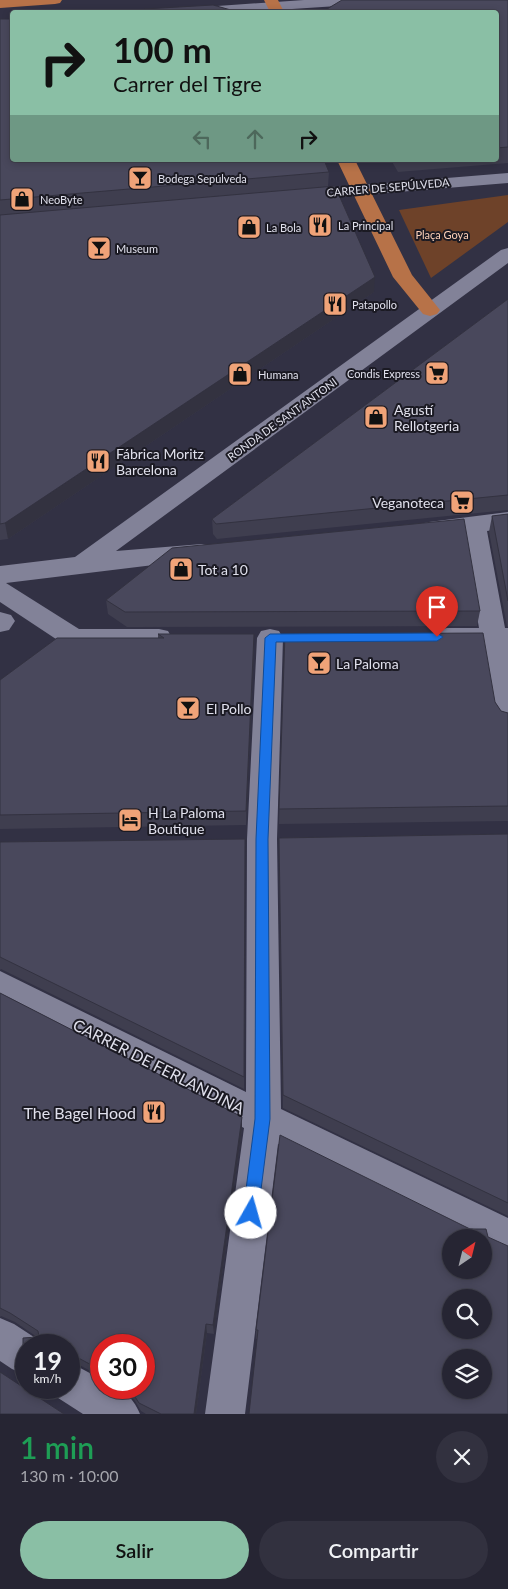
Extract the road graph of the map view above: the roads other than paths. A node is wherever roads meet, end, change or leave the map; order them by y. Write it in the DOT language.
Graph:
graph roads {
  1 [pos="55,0"];
  2 [pos="368,0"];
  3 [pos="0,4"];
  4 [pos="274,6"];
  5 [pos="217,10"];
  6 [pos="347,162"];
  7 [pos="508,178"];
  8 [pos="360,190"];
  9 [pos="278,197"];
  10 [pos="508,254"];
  11 [pos="430,310"];
  12 [pos="508,520"];
  13 [pos="474,525"];
  14 [pos="410,531"];
  15 [pos="222,550"];
  16 [pos="81,565"];
  17 [pos="1,600"];
  18 [pos="425,637"];
  19 [pos="500,637"];
  20 [pos="182,638"];
  21 [pos="270,638"];
  22 [pos="508,717"];
  23 [pos="0,986"];
  24 [pos="263,1119"];
  25 [pos="508,1238"];
  26 [pos="0,1338"];
  27 [pos="15,1348"];
  28 [pos="80,1389"];
  29 [pos="120,1414"];
  30 [pos="225,1414"];
  1 -- 3 [label="main road"];
  2 -- 4 [label="street"];
  4 -- 5 [label="street"];
  6 -- 8 [label="main road"];
  7 -- 8 [label="street, CARRER DE SEPÚLVEDA"];
  8 -- 9 [label="street, CARRER DE SEPÚLVEDA"];
  8 -- 11 [label="main road"];
  10 -- 11 [label="street, RONDA DE SANT ANTONI"];
  11 -- 16 [label="street, RONDA DE SANT ANTONI"];
  12 -- 13 [label="street"];
  13 -- 14 [label="street"];
  13 -- 19 [label="street"];
  15 -- 16 [label="street"];
  16 -- 17 [label="street"];
  17 -- 20 [label="street"];
  18 -- 19 [label="street"];
  19 -- 22 [label="street"];
  21 -- 24 [label="street"];
  23 -- 24 [label="street, CARRER DE FERLANDINA"];
  24 -- 25 [label="street, CARRER DE FERLANDINA"];
  24 -- 30 [label="street"];
  26 -- 27 [label="street"];
  28 -- 29 [label="street"];
}
